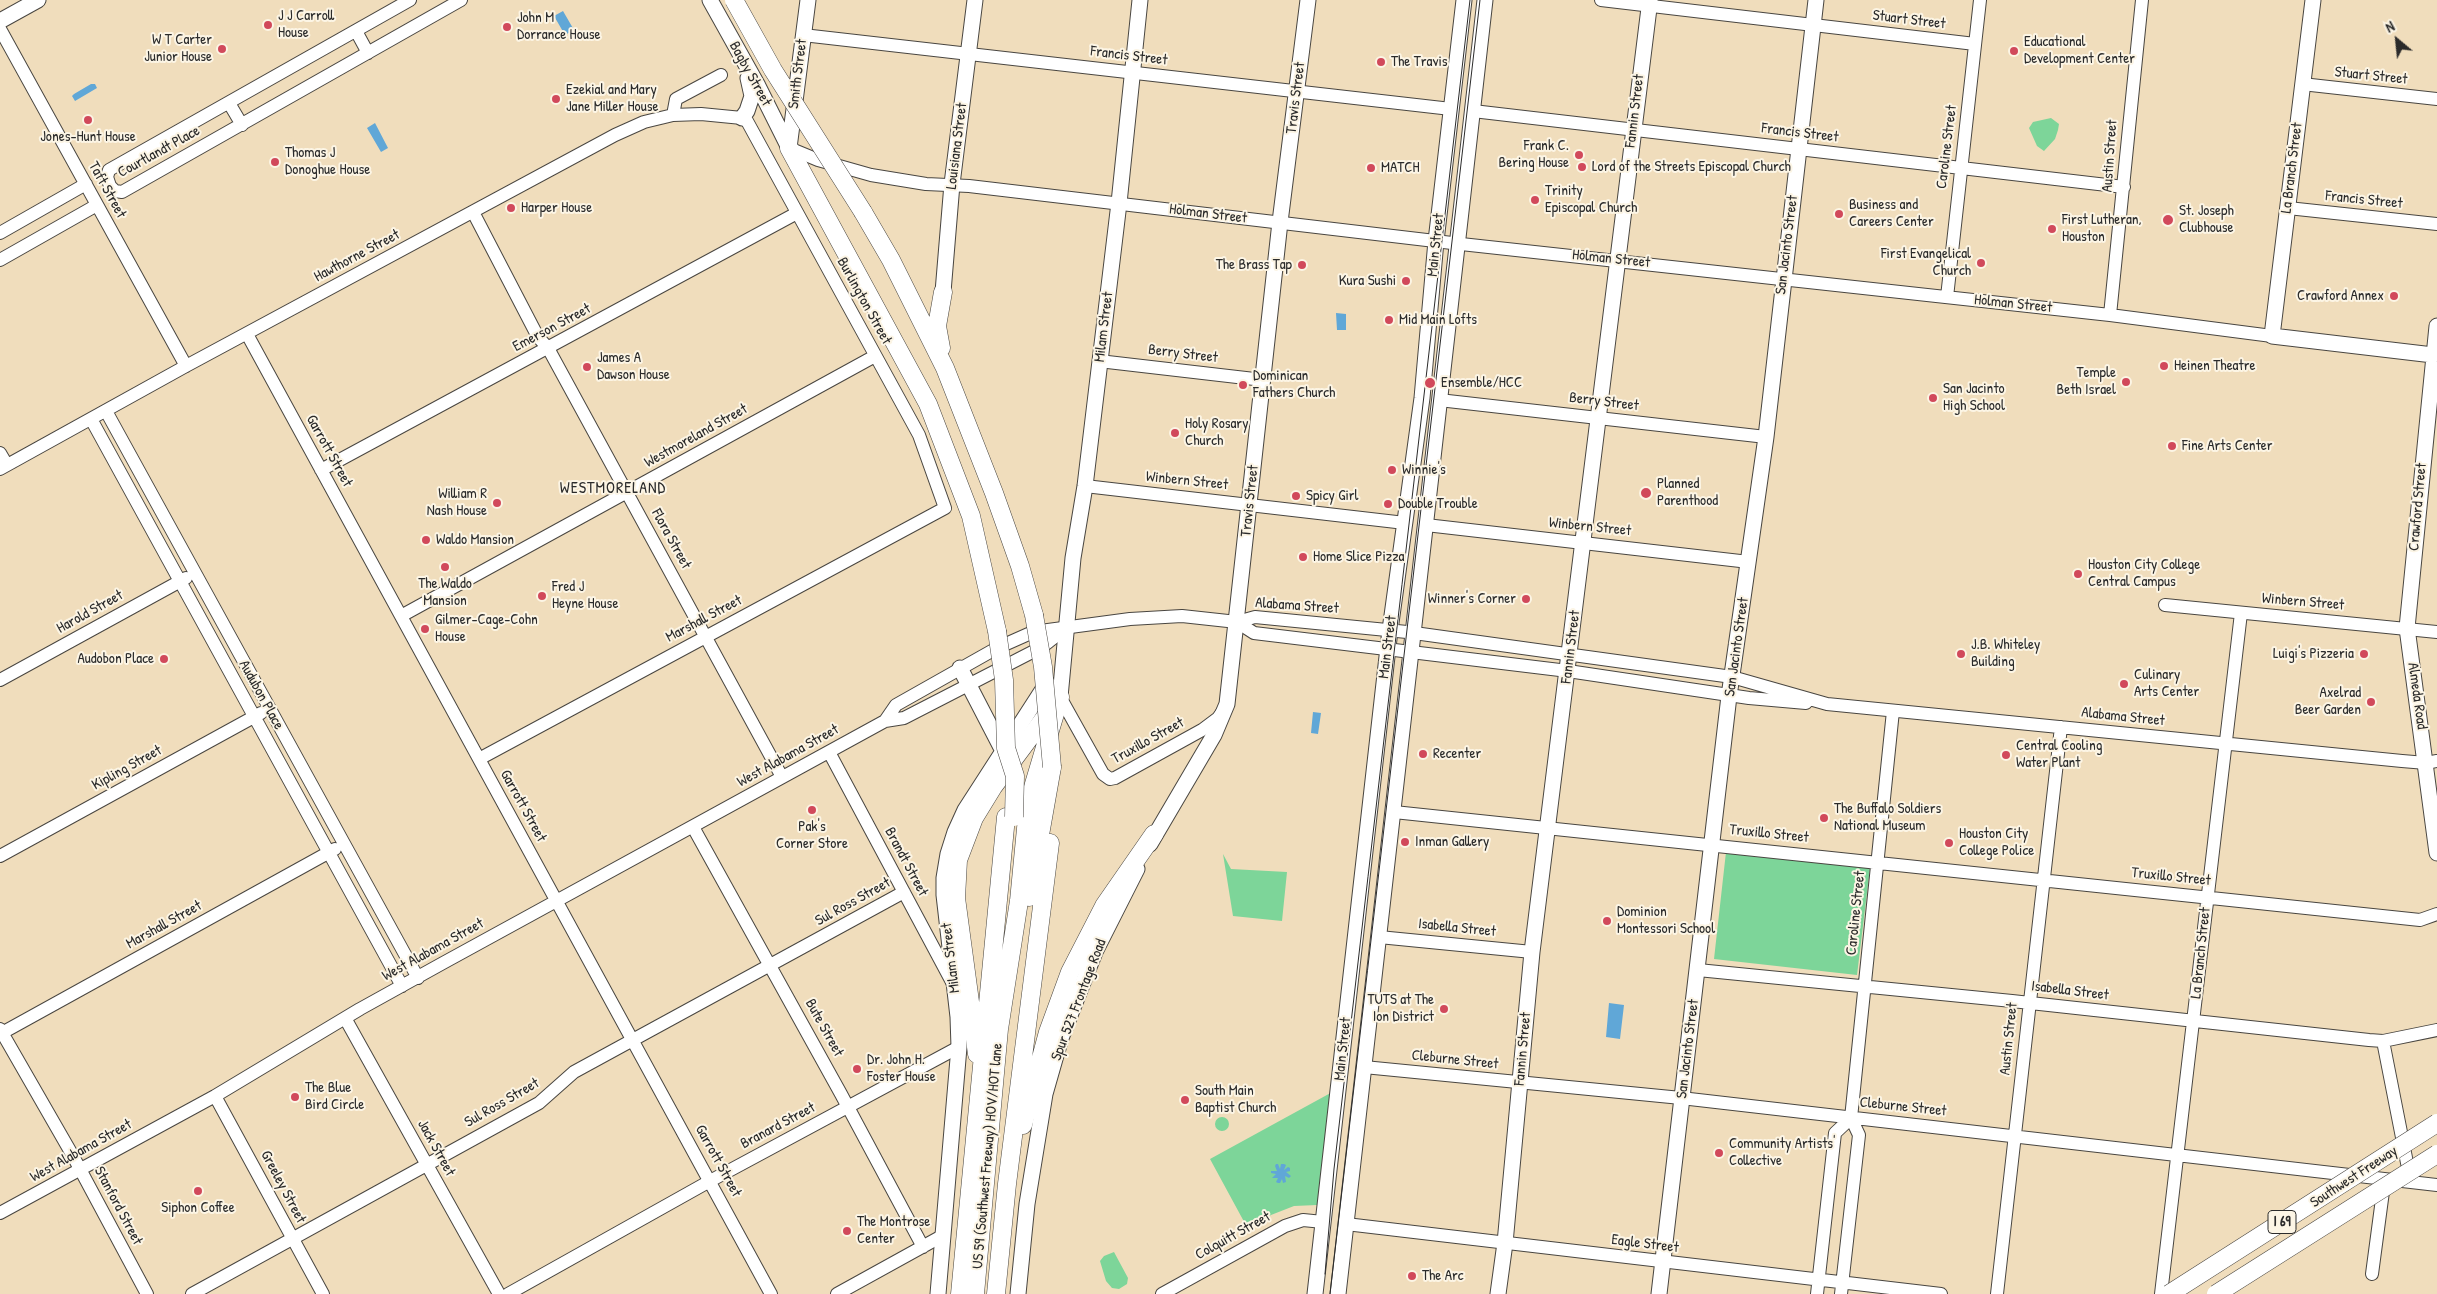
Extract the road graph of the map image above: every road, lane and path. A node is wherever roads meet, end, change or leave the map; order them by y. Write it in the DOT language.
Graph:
graph roads {
  1 [pos="38,0"];
  2 [pos="410,0"];
  3 [pos="461,0"];
  4 [pos="710,0"];
  5 [pos="734,0"];
  6 [pos="808,0"];
  7 [pos="975,0"];
  8 [pos="1140,0"];
  9 [pos="1308,0"];
  10 [pos="1464,0"];
  11 [pos="1486,0"];
  12 [pos="1601,0"];
  13 [pos="1816,0"];
  14 [pos="1980,0"];
  15 [pos="2142,0"];
  16 [pos="2313,0"];
  17 [pos="1649,3"];
  18 [pos="0,21"];
  19 [pos="1813,25"];
  20 [pos="0,29"];
  21 [pos="356,31"];
  22 [pos="803,35"];
  23 [pos="1975,44"];
  24 [pos="368,53"];
  25 [pos="968,53"];
  26 [pos="744,64"];
  27 [pos="1131,72"];
  28 [pos="721,75"];
  29 [pos="2302,84"];
  30 [pos="1298,92"];
  31 [pos="2437,99"];
  32 [pos="229,103"];
  33 [pos="1451,109"];
  34 [pos="1472,111"];
  35 [pos="673,116"];
  36 [pos="742,118"];
  37 [pos="242,124"];
  38 [pos="1632,129"];
  39 [pos="788,148"];
  40 [pos="1798,149"];
  41 [pos="1962,167"];
  42 [pos="86,184"];
  43 [pos="952,184"];
  44 [pos="2124,187"];
  45 [pos="1119,203"];
  46 [pos="97,205"];
  47 [pos="2288,208"];
  48 [pos="473,212"];
  49 [pos="797,214"];
  50 [pos="1280,222"];
  51 [pos="2437,224"];
  52 [pos="0,233"];
  53 [pos="1436,241"];
  54 [pos="1457,243"];
  55 [pos="0,260"];
  56 [pos="1616,260"];
  57 [pos="1783,279"];
  58 [pos="943,292"];
  59 [pos="1947,297"];
  60 [pos="2110,315"];
  61 [pos="2437,326"];
  62 [pos="247,334"];
  63 [pos="2272,336"];
  64 [pos="548,348"];
  65 [pos="875,356"];
  66 [pos="2435,356"];
  67 [pos="1099,361"];
  68 [pos="186,366"];
  69 [pos="945,368"];
  70 [pos="1264,380"];
  71 [pos="1439,400"];
  72 [pos="106,411"];
  73 [pos="1596,418"];
  74 [pos="91,419"];
  75 [pos="1766,437"];
  76 [pos="0,452"];
  77 [pos="4,467"];
  78 [pos="321,470"];
  79 [pos="1085,486"];
  80 [pos="627,493"];
  81 [pos="1249,505"];
  82 [pos="945,508"];
  83 [pos="1406,523"];
  84 [pos="1426,525"];
  85 [pos="1584,543"];
  86 [pos="1749,562"];
  87 [pos="195,573"];
  88 [pos="180,581"];
  89 [pos="2165,605"];
  90 [pos="2241,612"];
  91 [pos="401,616"];
  92 [pos="1237,622"];
  93 [pos="1066,628"];
  94 [pos="2407,628"];
  95 [pos="1390,630"];
  96 [pos="2437,632"];
  97 [pos="1415,633"];
  98 [pos="705,636"];
  99 [pos="1388,649"];
  100 [pos="1412,651"];
  101 [pos="1065,654"];
  102 [pos="1570,656"];
  103 [pos="960,668"];
  104 [pos="1568,671"];
  105 [pos="1732,677"];
  106 [pos="0,680"];
  107 [pos="969,685"];
  108 [pos="1729,696"];
  109 [pos="1060,697"];
  110 [pos="1818,702"];
  111 [pos="1227,704"];
  112 [pos="269,708"];
  113 [pos="1893,711"];
  114 [pos="254,716"];
  115 [pos="885,721"];
  116 [pos="2061,728"];
  117 [pos="2226,744"];
  118 [pos="1005,749"];
  119 [pos="829,752"];
  120 [pos="479,759"];
  121 [pos="2433,765"];
  122 [pos="782,778"];
  123 [pos="1394,812"];
  124 [pos="1010,817"];
  125 [pos="693,827"];
  126 [pos="1548,829"];
  127 [pos="1154,834"];
  128 [pos="1046,838"];
  129 [pos="344,844"];
  130 [pos="1713,844"];
  131 [pos="329,852"];
  132 [pos="2437,853"];
  133 [pos="0,856"];
  134 [pos="1877,862"];
  135 [pos="2044,879"];
  136 [pos="904,892"];
  137 [pos="2207,897"];
  138 [pos="556,901"];
  139 [pos="2437,914"];
  140 [pos="1379,937"];
  141 [pos="1532,952"];
  142 [pos="770,966"];
  143 [pos="1698,970"];
  144 [pos="418,978"];
  145 [pos="402,986"];
  146 [pos="954,987"];
  147 [pos="1864,987"];
  148 [pos="2029,1003"];
  149 [pos="345,1018"];
  150 [pos="2194,1022"];
  151 [pos="1000,1029"];
  152 [pos="2437,1030"];
  153 [pos="1,1032"];
  154 [pos="633,1040"];
  155 [pos="2383,1041"];
  156 [pos="959,1047"];
  157 [pos="1364,1067"];
  158 [pos="981,1072"];
  159 [pos="1519,1084"];
  160 [pos="215,1096"];
  161 [pos="1681,1098"];
  162 [pos="848,1106"];
  163 [pos="1851,1118"];
  164 [pos="2437,1124"];
  165 [pos="2015,1136"];
  166 [pos="2178,1154"];
  167 [pos="2437,1154"];
  168 [pos="427,1165"];
  169 [pos="80,1170"];
  170 [pos="2385,1179"];
  171 [pos="710,1181"];
  172 [pos="2411,1182"];
  173 [pos="1007,1184"];
  174 [pos="2437,1185"];
  175 [pos="0,1214"];
  176 [pos="1323,1222"];
  177 [pos="1346,1224"];
  178 [pos="942,1236"];
  179 [pos="292,1239"];
  180 [pos="1505,1243"];
  181 [pos="923,1247"];
  182 [pos="1662,1262"];
  183 [pos="2372,1274"];
  184 [pos="1819,1280"];
  185 [pos="1841,1288"];
  186 [pos="147,1294"];
  187 [pos="192,1294"];
  188 [pos="323,1294"];
  189 [pos="499,1294"];
  190 [pos="508,1294"];
  191 [pos="772,1294"];
  192 [pos="837,1294"];
  193 [pos="938,1294"];
  194 [pos="960,1294"];
  195 [pos="975,1294"];
  196 [pos="996,1294"];
  197 [pos="1018,1294"];
  198 [pos="1162,1294"];
  199 [pos="1315,1294"];
  200 [pos="1338,1294"];
  201 [pos="1498,1294"];
  202 [pos="1659,1294"];
  203 [pos="1817,1294"];
  204 [pos="1941,1294"];
  205 [pos="1997,1294"];
  206 [pos="2161,1294"];
  207 [pos="2169,1294"];
  208 [pos="2216,1294"];
  1 -- 18 [label="main road"];
  2 -- 21 [label="street, Courtlandt Place"];
  3 -- 24 [label="street, Courtlandt Place"];
  4 -- 26 [label="main road, Bagby Street"];
  5 -- 69 [label="highway, bridge"];
  6 -- 22 [label="main road, Smith Street"];
  7 -- 25 [label="main road, Louisiana Street"];
  8 -- 27 [label="main road, Milam Street"];
  9 -- 30 [label="main road, Travis Street"];
  10 -- 33 [label="main road, Main Street"];
  11 -- 34 [label="main road, Main Street"];
  12 -- 17 [label="street, Stuart Street"];
  13 -- 19 [label="main road, San Jacinto Street"];
  14 -- 23 [label="street, Caroline Street"];
  15 -- 44 [label="street, Austin Street"];
  16 -- 29 [label="main road, La Branch Street"];
  17 -- 19 [label="street, Stuart Street"];
  17 -- 38 [label="main road, Fannin Street"];
  19 -- 23 [label="street, Stuart Street"];
  19 -- 40 [label="main road, San Jacinto Street"];
  20 -- 42 [label="street, Taft Street"];
  21 -- 24 [label="street"];
  21 -- 32 [label="street, Courtlandt Place"];
  22 -- 25 [label="street, Francis Street"];
  22 -- 39 [label="main road, Smith Street"];
  23 -- 41 [label="street, Caroline Street"];
  24 -- 37 [label="street, Courtlandt Place"];
  25 -- 27 [label="street, Francis Street"];
  25 -- 43 [label="main road, Louisiana Street"];
  26 -- 36 [label="main road"];
  26 -- 39 [label="main road, Bagby Street"];
  27 -- 30 [label="street, Francis Street"];
  27 -- 45 [label="main road, Milam Street"];
  28 -- 35 [label="street"];
  29 -- 31 [label="street, Stuart Street"];
  29 -- 47 [label="main road, La Branch Street"];
  30 -- 33 [label="street, Francis Street"];
  30 -- 50 [label="main road, Travis Street"];
  32 -- 37 [label="street"];
  32 -- 37 [label="street, Courtlandt Place"];
  33 -- 53 [label="main road, Main Street"];
  34 -- 38 [label="street, Francis Street"];
  34 -- 54 [label="main road, Main Street"];
  35 -- 36 [label="street, Hawthorne Street"];
  35 -- 48 [label="street, Hawthorne Street"];
  36 -- 49 [label="street, Burlington Street"];
  38 -- 40 [label="street, Francis Street"];
  38 -- 56 [label="main road, Fannin Street"];
  39 -- 43 [label="street, Holman Street"];
  39 -- 118 [label="highway, US 59 (Southwest Freeway) HOV/HOT lane, bridge"];
  40 -- 41 [label="street, Francis Street"];
  40 -- 57 [label="main road, San Jacinto Street"];
  41 -- 44 [label="street, Francis Street"];
  41 -- 59 [label="street, Caroline Street"];
  42 -- 46 [label="street, Taft Street"];
  42 -- 52 [label="street"];
  43 -- 45 [label="street, Holman Street"];
  43 -- 58 [label="main road, Louisiana Street"];
  44 -- 60 [label="street, Austin Street"];
  45 -- 50 [label="street, Holman Street"];
  45 -- 67 [label="main road, Milam Street"];
  46 -- 55 [label="street"];
  46 -- 68 [label="street, Taft Street"];
  47 -- 51 [label="street, Francis Street"];
  47 -- 63 [label="main road, La Branch Street"];
  48 -- 62 [label="street, Hawthorne Street"];
  48 -- 64 [label="street, Flora Street"];
  49 -- 64 [label="street, Emerson Street"];
  49 -- 65 [label="street, Burlington Street"];
  50 -- 53 [label="street, Holman Street"];
  50 -- 70 [label="main road, Travis Street"];
  53 -- 54 [label="street, Holman Street"];
  53 -- 83 [label="main road, Main Street"];
  54 -- 56 [label="street, Holman Street"];
  54 -- 71 [label="main road, Main Street"];
  56 -- 57 [label="street, Holman Street"];
  56 -- 73 [label="main road, Fannin Street"];
  57 -- 59 [label="street, Holman Street"];
  57 -- 75 [label="main road, San Jacinto Street"];
  58 -- 69 [label="highway"];
  59 -- 60 [label="street, Holman Street"];
  60 -- 63 [label="street, Holman Street"];
  61 -- 66 [label="main road, Crawford Street"];
  62 -- 68 [label="street, Hawthorne Street"];
  62 -- 78 [label="street, Garrott Street"];
  63 -- 66 [label="main road, Holman Street"];
  64 -- 78 [label="street, Emerson Street"];
  64 -- 80 [label="street, Flora Street"];
  65 -- 80 [label="street, Westmoreland Street"];
  65 -- 82 [label="street, Burlington Street"];
  66 -- 94 [label="main road, Crawford Street"];
  67 -- 70 [label="street, Berry Street"];
  67 -- 79 [label="main road, Milam Street"];
  68 -- 72 [label="street, Hawthorne Street"];
  69 -- 128 [label="highway, bridge"];
  70 -- 81 [label="main road, Travis Street"];
  71 -- 73 [label="street, Berry Street"];
  71 -- 84 [label="main road, Main Street"];
  72 -- 74 [label="street, Hawthorne Street"];
  72 -- 87 [label="street, Audubon Place"];
  73 -- 75 [label="street, Berry Street"];
  73 -- 85 [label="main road, Fannin Street"];
  74 -- 77 [label="street, Hawthorne Street"];
  74 -- 88 [label="street, Audubon Place"];
  75 -- 86 [label="main road, San Jacinto Street"];
  76 -- 77 [label="street"];
  78 -- 91 [label="street, Garrott Street"];
  79 -- 81 [label="street, Winbern Street"];
  79 -- 93 [label="main road, Milam Street"];
  80 -- 91 [label="street, Westmoreland Street"];
  80 -- 98 [label="street, Flora Street"];
  81 -- 83 [label="street, Winbern Street"];
  81 -- 92 [label="main road, Travis Street"];
  82 -- 98 [label="street, Marshall Street"];
  83 -- 95 [label="main road, Main Street"];
  84 -- 85 [label="street, Winbern Street"];
  84 -- 97 [label="main road, Main Street"];
  85 -- 86 [label="street, Winbern Street"];
  85 -- 102 [label="main road, Fannin Street"];
  86 -- 105 [label="main road, San Jacinto Street"];
  87 -- 88 [label="street, Harold Street"];
  87 -- 112 [label="street, Audubon Place"];
  88 -- 106 [label="street, Harold Street"];
  88 -- 114 [label="street, Audubon Place"];
  89 -- 90 [label="street, Winbern Street"];
  90 -- 94 [label="street, Winbern Street"];
  90 -- 117 [label="street, La Branch Street"];
  91 -- 120 [label="street, Garrott Street"];
  92 -- 93 [label="street, West Alabama Street"];
  92 -- 95 [label="street, Alabama Street"];
  92 -- 99 [label="street, Alabama Street"];
  92 -- 111 [label="main road, Travis Street"];
  93 -- 101 [label="main road, Milam Street"];
  93 -- 103 [label="street, West Alabama Street"];
  93 -- 107 [label="street, West Alabama Street"];
  94 -- 96 [label="street, Winbern Street"];
  94 -- 121 [label="main road, Almeda Road"];
  95 -- 97 [label="street, Alabama Street"];
  95 -- 99 [label="main road, Main Street"];
  97 -- 100 [label="main road, Main Street"];
  97 -- 102 [label="street, Alabama Street"];
  98 -- 120 [label="street, Marshall Street"];
  98 -- 122 [label="street, Flora Street"];
  99 -- 100 [label="street, Alabama Street"];
  99 -- 176 [label="main road, Main Street"];
  100 -- 104 [label="street, Alabama Street"];
  100 -- 123 [label="main road, Main Street"];
  101 -- 109 [label="main road, Milam Street"];
  101 -- 118 [label="main road, Milam Street"];
  102 -- 104 [label="main road, Fannin Street"];
  102 -- 105 [label="street, Alabama Street"];
  103 -- 107 [label="main road"];
  103 -- 115 [label="street, West Alabama Street"];
  104 -- 108 [label="street, Alabama Street"];
  104 -- 126 [label="main road, Fannin Street"];
  105 -- 108 [label="main road, San Jacinto Street"];
  105 -- 110 [label="street, Alabama Street"];
  107 -- 115 [label="street, West Alabama Street"];
  107 -- 118 [label="main road"];
  108 -- 110 [label="street, Alabama Street"];
  108 -- 130 [label="main road, San Jacinto Street"];
  109 -- 111 [label="street, Truxillo Street"];
  109 -- 151 [label="highway"];
  109 -- 158 [label="highway"];
  110 -- 113 [label="street, Alabama Street"];
  111 -- 127 [label="main road, Travis Street"];
  112 -- 114 [label="street, Kipling Street"];
  112 -- 129 [label="street, Audubon Place"];
  113 -- 116 [label="street, Alabama Street"];
  113 -- 134 [label="street, Caroline Street"];
  114 -- 131 [label="street, Audubon Place"];
  114 -- 133 [label="street, Kipling Street"];
  115 -- 119 [label="street, West Alabama Street"];
  116 -- 117 [label="street, Alabama Street"];
  116 -- 135 [label="street, Austin Street"];
  117 -- 121 [label="street, Alabama Street"];
  117 -- 137 [label="street, La Branch Street"];
  118 -- 124 [label="highway, US 59 (Southwest Freeway) HOV/HOT lane, bridge"];
  118 -- 146 [label="main road, Milam Street"];
  119 -- 122 [label="street, West Alabama Street"];
  119 -- 136 [label="street, Brandt Street"];
  120 -- 138 [label="street, Garrott Street"];
  121 -- 132 [label="main road, Almeda Road"];
  122 -- 125 [label="street, West Alabama Street"];
  123 -- 126 [label="street, Truxillo Street"];
  123 -- 140 [label="main road, Main Street"];
  124 -- 151 [label="highway, US 59 (Southwest Freeway) HOV/HOT lane"];
  124 -- 158 [label="highway"];
  125 -- 138 [label="street, West Alabama Street"];
  125 -- 142 [label="street, Bute Street"];
  126 -- 130 [label="street, Truxillo Street"];
  126 -- 141 [label="main road, Fannin Street"];
  127 -- 173 [label="highway"];
  127 -- 197 [label="main road, Spur 527 Frontage Road"];
  128 -- 173 [label="highway"];
  128 -- 195 [label="highway"];
  129 -- 131 [label="street, Marshall Street"];
  129 -- 144 [label="street, Audubon Place"];
  130 -- 134 [label="street, Truxillo Street"];
  130 -- 143 [label="main road, San Jacinto Street"];
  131 -- 145 [label="street, Audubon Place"];
  131 -- 153 [label="street, Marshall Street"];
  134 -- 135 [label="street, Truxillo Street"];
  134 -- 147 [label="street, Caroline Street"];
  135 -- 137 [label="street, Truxillo Street"];
  135 -- 148 [label="street, Austin Street"];
  136 -- 142 [label="street, Sul Ross Street"];
  136 -- 146 [label="street, Brandt Street"];
  137 -- 139 [label="street, Truxillo Street"];
  137 -- 150 [label="street, La Branch Street"];
  138 -- 144 [label="street, West Alabama Street"];
  138 -- 154 [label="street, Garrott Street"];
  140 -- 141 [label="street, Isabella Street"];
  140 -- 157 [label="main road, Main Street"];
  141 -- 159 [label="main road, Fannin Street"];
  142 -- 154 [label="street, Sul Ross Street"];
  142 -- 162 [label="street, Bute Street"];
  143 -- 147 [label="street, Isabella Street"];
  143 -- 161 [label="main road, San Jacinto Street"];
  144 -- 145 [label="street, West Alabama Street"];
  145 -- 149 [label="street, West Alabama Street"];
  146 -- 156 [label="main road, Milam Street"];
  147 -- 148 [label="street, Isabella Street"];
  147 -- 163 [label="street, Caroline Street"];
  148 -- 150 [label="street, Isabella Street"];
  148 -- 165 [label="street, Austin Street"];
  149 -- 160 [label="street, West Alabama Street"];
  149 -- 168 [label="street, Jack Street"];
  150 -- 155 [label="street, Isabella Street"];
  150 -- 166 [label="street, La Branch Street"];
  151 -- 195 [label="highway, US 59 (Southwest Freeway) HOV/HOT lane"];
  152 -- 155 [label="street, Isabella Street"];
  153 -- 169 [label="street, Stanford Street"];
  154 -- 168 [label="street, Sul Ross Street"];
  154 -- 171 [label="street, Garrott Street"];
  155 -- 172 [label="street"];
  156 -- 162 [label="street, Branard Street"];
  156 -- 178 [label="main road, Milam Street"];
  157 -- 159 [label="street, Cleburne Street"];
  157 -- 177 [label="main road, Main Street"];
  158 -- 194 [label="highway"];
  159 -- 161 [label="street, Cleburne Street"];
  159 -- 180 [label="main road, Fannin Street"];
  160 -- 169 [label="street, West Alabama Street"];
  160 -- 179 [label="street, Greeley Street"];
  161 -- 163 [label="street, Cleburne Street"];
  161 -- 182 [label="main road, San Jacinto Street"];
  162 -- 171 [label="street, Branard Street"];
  162 -- 181 [label="street, Bute Street"];
  163 -- 165 [label="street, Cleburne Street"];
  163 -- 184 [label="street"];
  163 -- 185 [label="street, Caroline Street"];
  164 -- 207 [label="highway, Southwest Freeway / I 69, bridge"];
  165 -- 166 [label="street, Cleburne Street"];
  165 -- 205 [label="street, Austin Street"];
  166 -- 170 [label="street, Cleburne Street"];
  166 -- 206 [label="street, La Branch Street"];
  167 -- 208 [label="highway, Southwest Freeway / I 69, bridge"];
  168 -- 179 [label="street, Sul Ross Street"];
  168 -- 189 [label="street, Jack Street"];
  169 -- 175 [label="street, West Alabama Street"];
  169 -- 186 [label="street, Stanford Street"];
  170 -- 172 [label="street, Cleburne Street"];
  170 -- 183 [label="street"];
  171 -- 190 [label="street, Branard Street"];
  171 -- 191 [label="street, Garrott Street"];
  172 -- 174 [label="street, Cleburne Street"];
  173 -- 196 [label="highway"];
  176 -- 198 [label="street, Colquitt Street"];
  176 -- 199 [label="main road, Main Street"];
  177 -- 180 [label="street, Eagle Street"];
  177 -- 200 [label="main road, Main Street"];
  178 -- 181 [label="street"];
  178 -- 193 [label="main road, Milam Street"];
  179 -- 187 [label="street, Sul Ross Street"];
  179 -- 188 [label="street, Greeley Street"];
  180 -- 182 [label="street, Eagle Street"];
  180 -- 201 [label="main road, Fannin Street"];
  181 -- 192 [label="street"];
  182 -- 184 [label="street, Eagle Street"];
  182 -- 202 [label="main road, San Jacinto Street"];
  184 -- 185 [label="street, Eagle Street"];
  184 -- 203 [label="street"];
  185 -- 204 [label="street, Eagle Street"];
}
